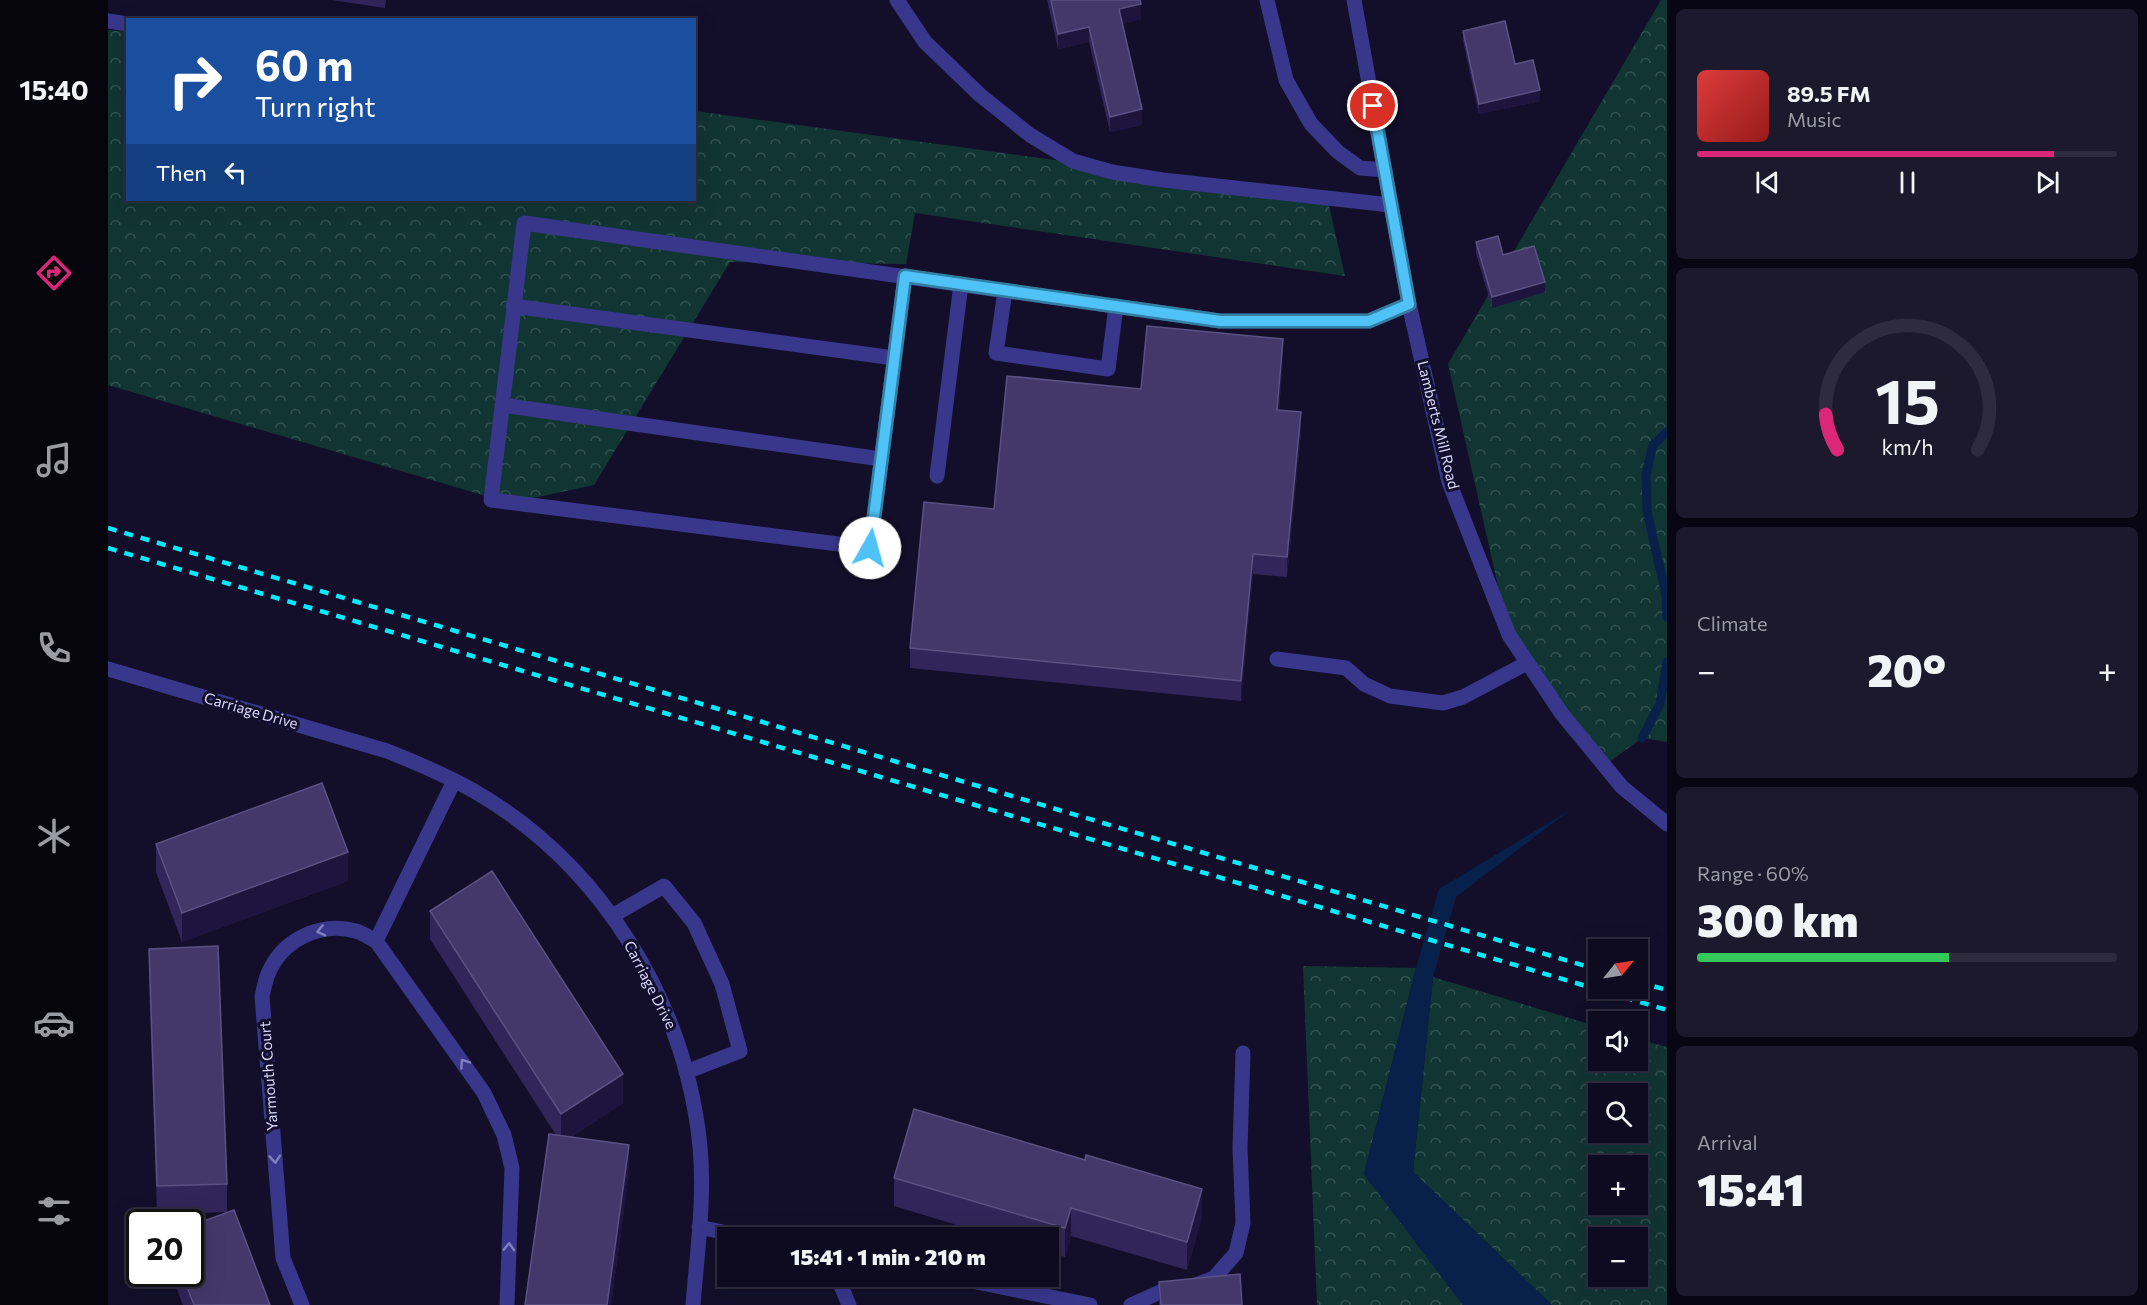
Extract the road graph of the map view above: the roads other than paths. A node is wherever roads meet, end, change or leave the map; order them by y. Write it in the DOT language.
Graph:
graph roads {
  1 [pos="897,0"];
  2 [pos="1267,0"];
  3 [pos="1354,0"];
  4 [pos="108,21"];
  5 [pos="126,24"];
  6 [pos="1385,170"];
  7 [pos="1391,205"];
  8 [pos="905,276"];
  9 [pos="961,284"];
  10 [pos="1005,291"];
  11 [pos="1409,304"];
  12 [pos="513,306"];
  13 [pos="1116,306"];
  14 [pos="894,358"];
  15 [pos="502,405"];
  16 [pos="881,459"];
  17 [pos="937,476"];
  18 [pos="1277,659"];
  19 [pos="1527,663"];
  20 [pos="108,669"];
  21 [pos="454,781"];
  22 [pos="1667,824"];
  23 [pos="612,916"];
  24 [pos="376,941"];
  25 [pos="1243,1053"];
  26 [pos="686,1072"];
  27 [pos="699,1227"];
  28 [pos="717,1231"];
  29 [pos="842,1287"];
  30 [pos="1001,1287"];
  31 [pos="302,1305"];
  32 [pos="507,1305"];
  33 [pos="693,1305"];
  34 [pos="849,1305"];
  35 [pos="1090,1305"];
  36 [pos="1131,1305"];
  1 -- 7 [label="street"];
  2 -- 6 [label="street"];
  3 -- 6 [label="street, Lamberts Mill Road"];
  4 -- 5 [label="street"];
  6 -- 7 [label="street, Lamberts Mill Road"];
  7 -- 11 [label="street, Lamberts Mill Road"];
  8 -- 9 [label="street"];
  8 -- 12 [label="street"];
  8 -- 14 [label="street"];
  9 -- 10 [label="street"];
  9 -- 17 [label="street"];
  10 -- 13 [label="street"];
  10 -- 13 [label="street"];
  11 -- 13 [label="street"];
  11 -- 19 [label="street, Lamberts Mill Road"];
  12 -- 14 [label="street"];
  12 -- 15 [label="street"];
  14 -- 16 [label="street"];
  15 -- 16 [label="street"];
  15 -- 16 [label="street"];
  18 -- 19 [label="street"];
  19 -- 22 [label="street, Lamberts Mill Road"];
  20 -- 21 [label="street, Carriage Drive"];
  21 -- 23 [label="street, Carriage Drive"];
  21 -- 24 [label="street"];
  23 -- 26 [label="street, Carriage Drive"];
  23 -- 26 [label="street"];
  24 -- 31 [label="street, Yarmouth Court, one-way"];
  32 -- 24 [label="street, one-way"];
  25 -- 36 [label="street"];
  26 -- 27 [label="street, Carriage Drive"];
  27 -- 28 [label="street"];
  27 -- 33 [label="street, Carriage Drive"];
  29 -- 34 [label="street"];
  30 -- 35 [label="street"];
}
